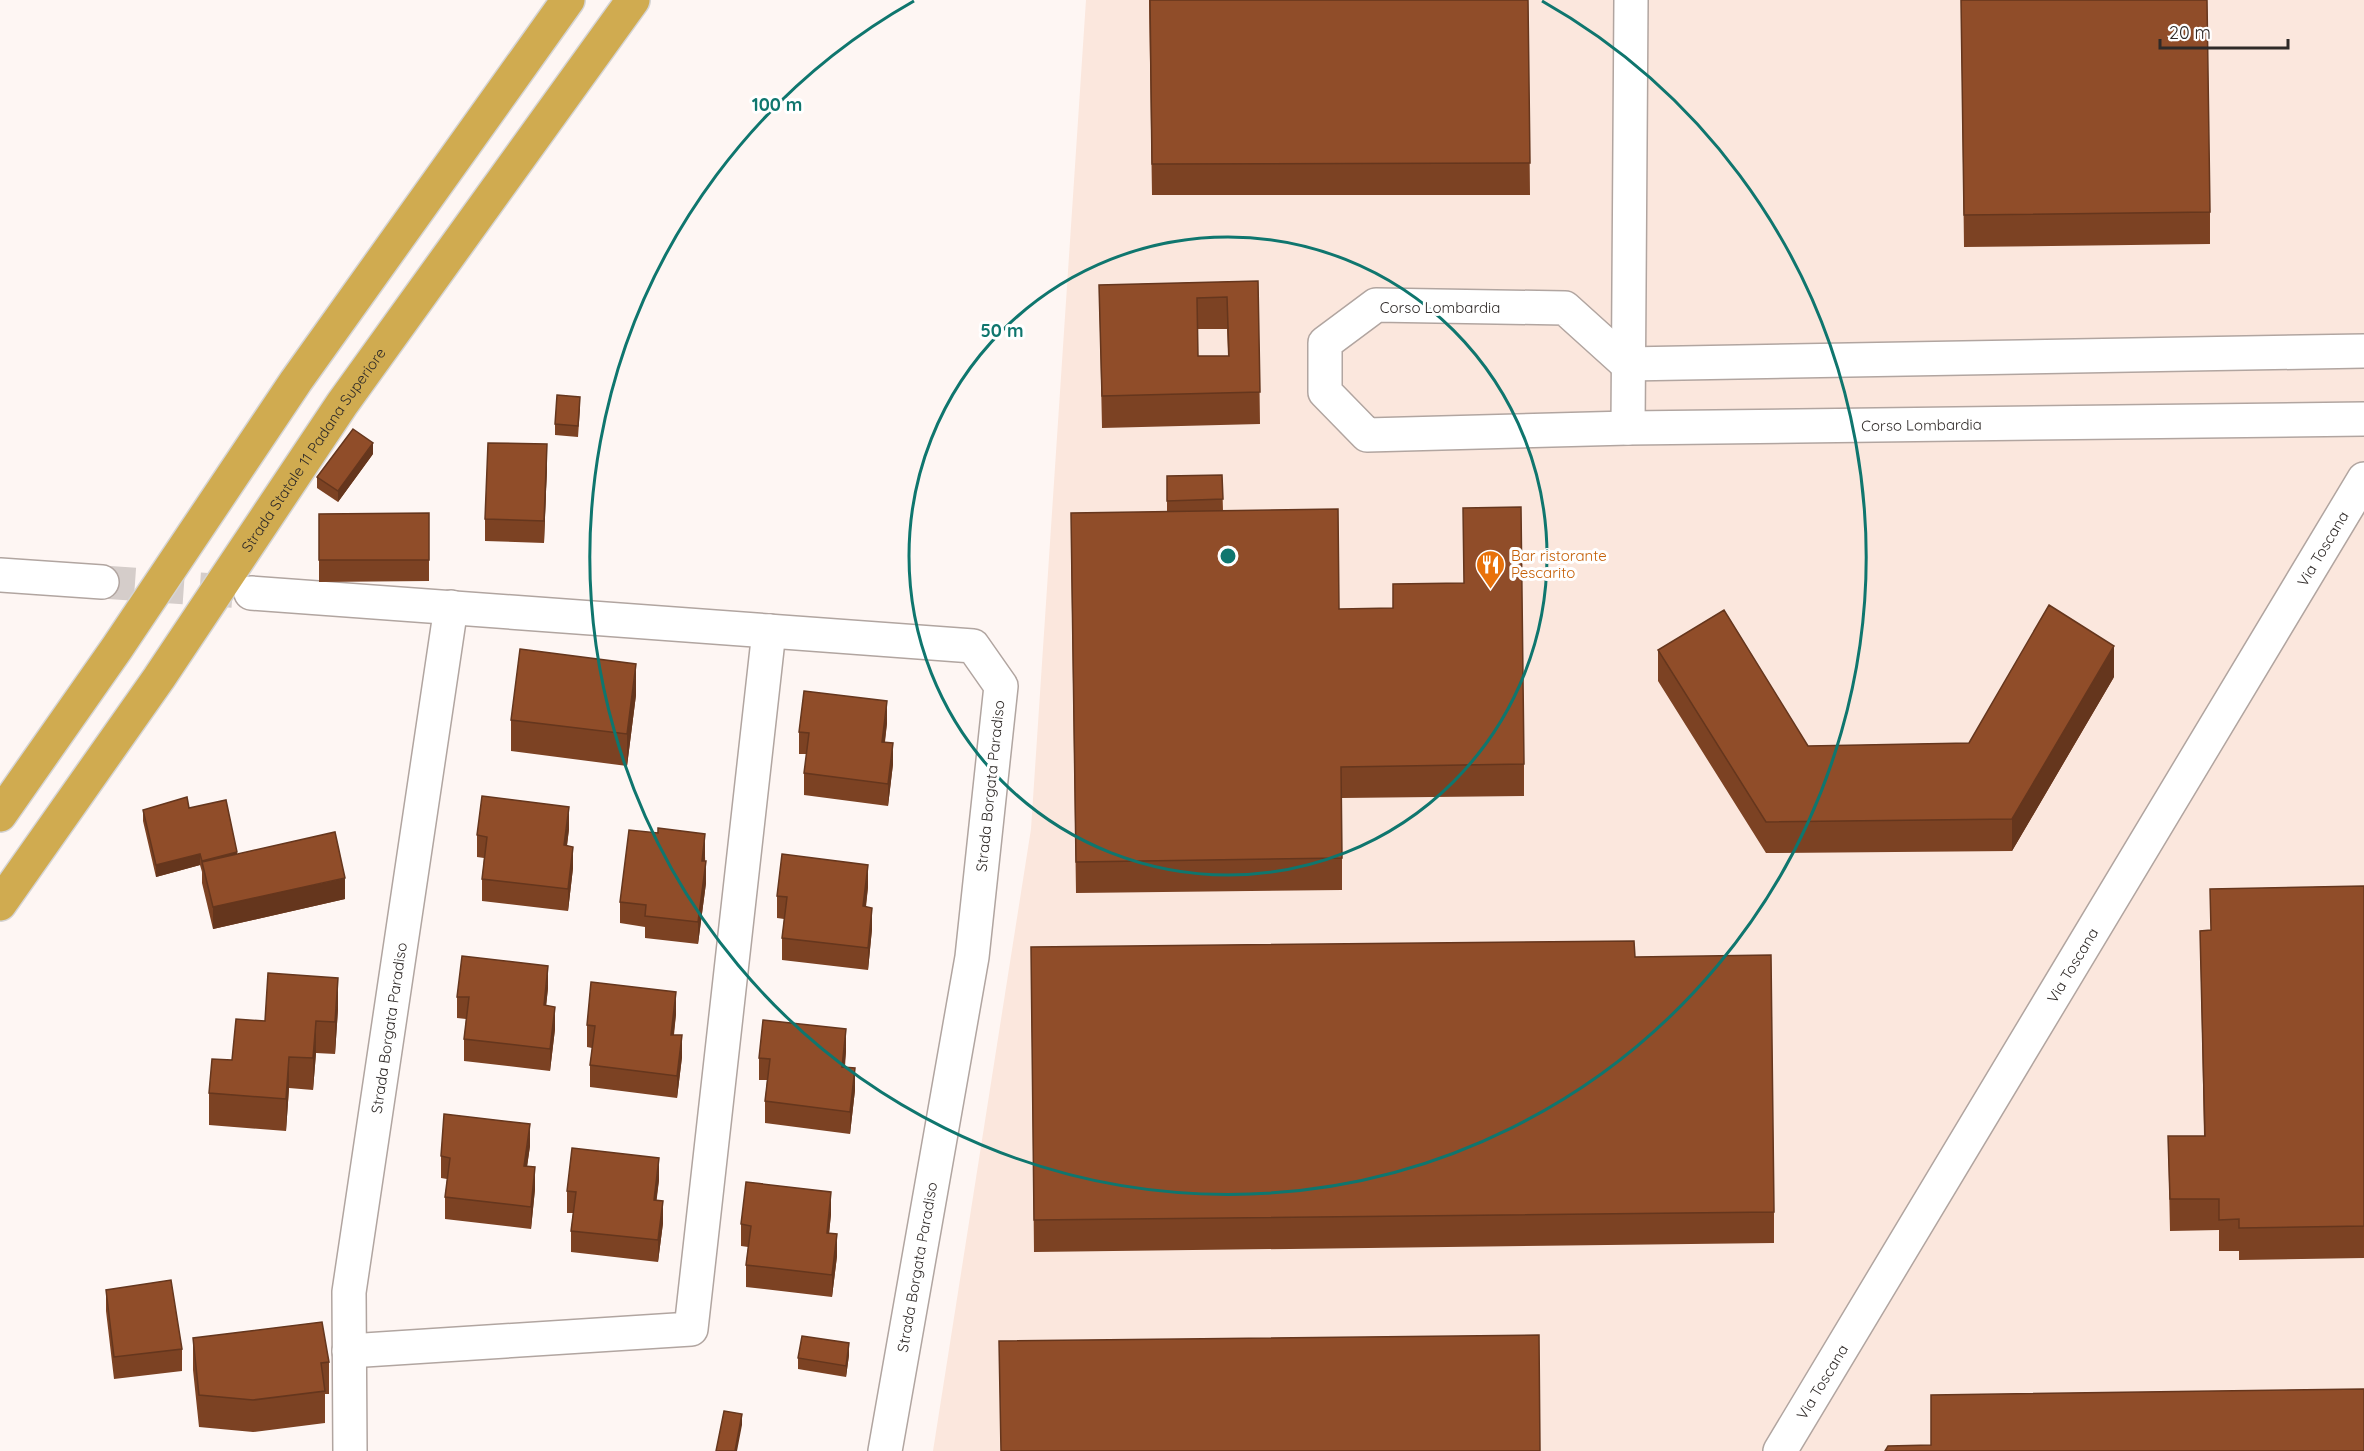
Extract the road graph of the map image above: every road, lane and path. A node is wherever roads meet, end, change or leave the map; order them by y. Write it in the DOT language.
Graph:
graph roads {
  1 [pos="568,0"];
  2 [pos="633,0"];
  3 [pos="1631,0"];
  4 [pos="2364,351"];
  5 [pos="1627,364"];
  6 [pos="2364,419"];
  7 [pos="1628,428"];
  8 [pos="2364,479"];
  9 [pos="0,575"];
  10 [pos="102,582"];
  11 [pos="251,592"];
  12 [pos="451,607"];
  13 [pos="769,631"];
  14 [pos="0,815"];
  15 [pos="0,904"];
  16 [pos="349,1351"];
  17 [pos="350,1451"];
  18 [pos="885,1451"];
  19 [pos="1780,1451"];
  1 -- 14 [label="highway"];
  2 -- 15 [label="highway, Strada Statale 11 Padana Superiore"];
  3 -- 5 [label="street"];
  4 -- 5 [label="street"];
  5 -- 7 [label="street"];
  5 -- 7 [label="street, Corso Lombardia"];
  6 -- 7 [label="street, Corso Lombardia"];
  8 -- 19 [label="street, Via Toscana"];
  9 -- 10 [label="street"];
  11 -- 12 [label="street, Strada Borgata Paradiso"];
  12 -- 13 [label="street, Strada Borgata Paradiso"];
  12 -- 16 [label="street, Strada Borgata Paradiso"];
  13 -- 16 [label="street"];
  13 -- 18 [label="street, Strada Borgata Paradiso"];
  16 -- 17 [label="street, Strada Borgata Paradiso"];
}
